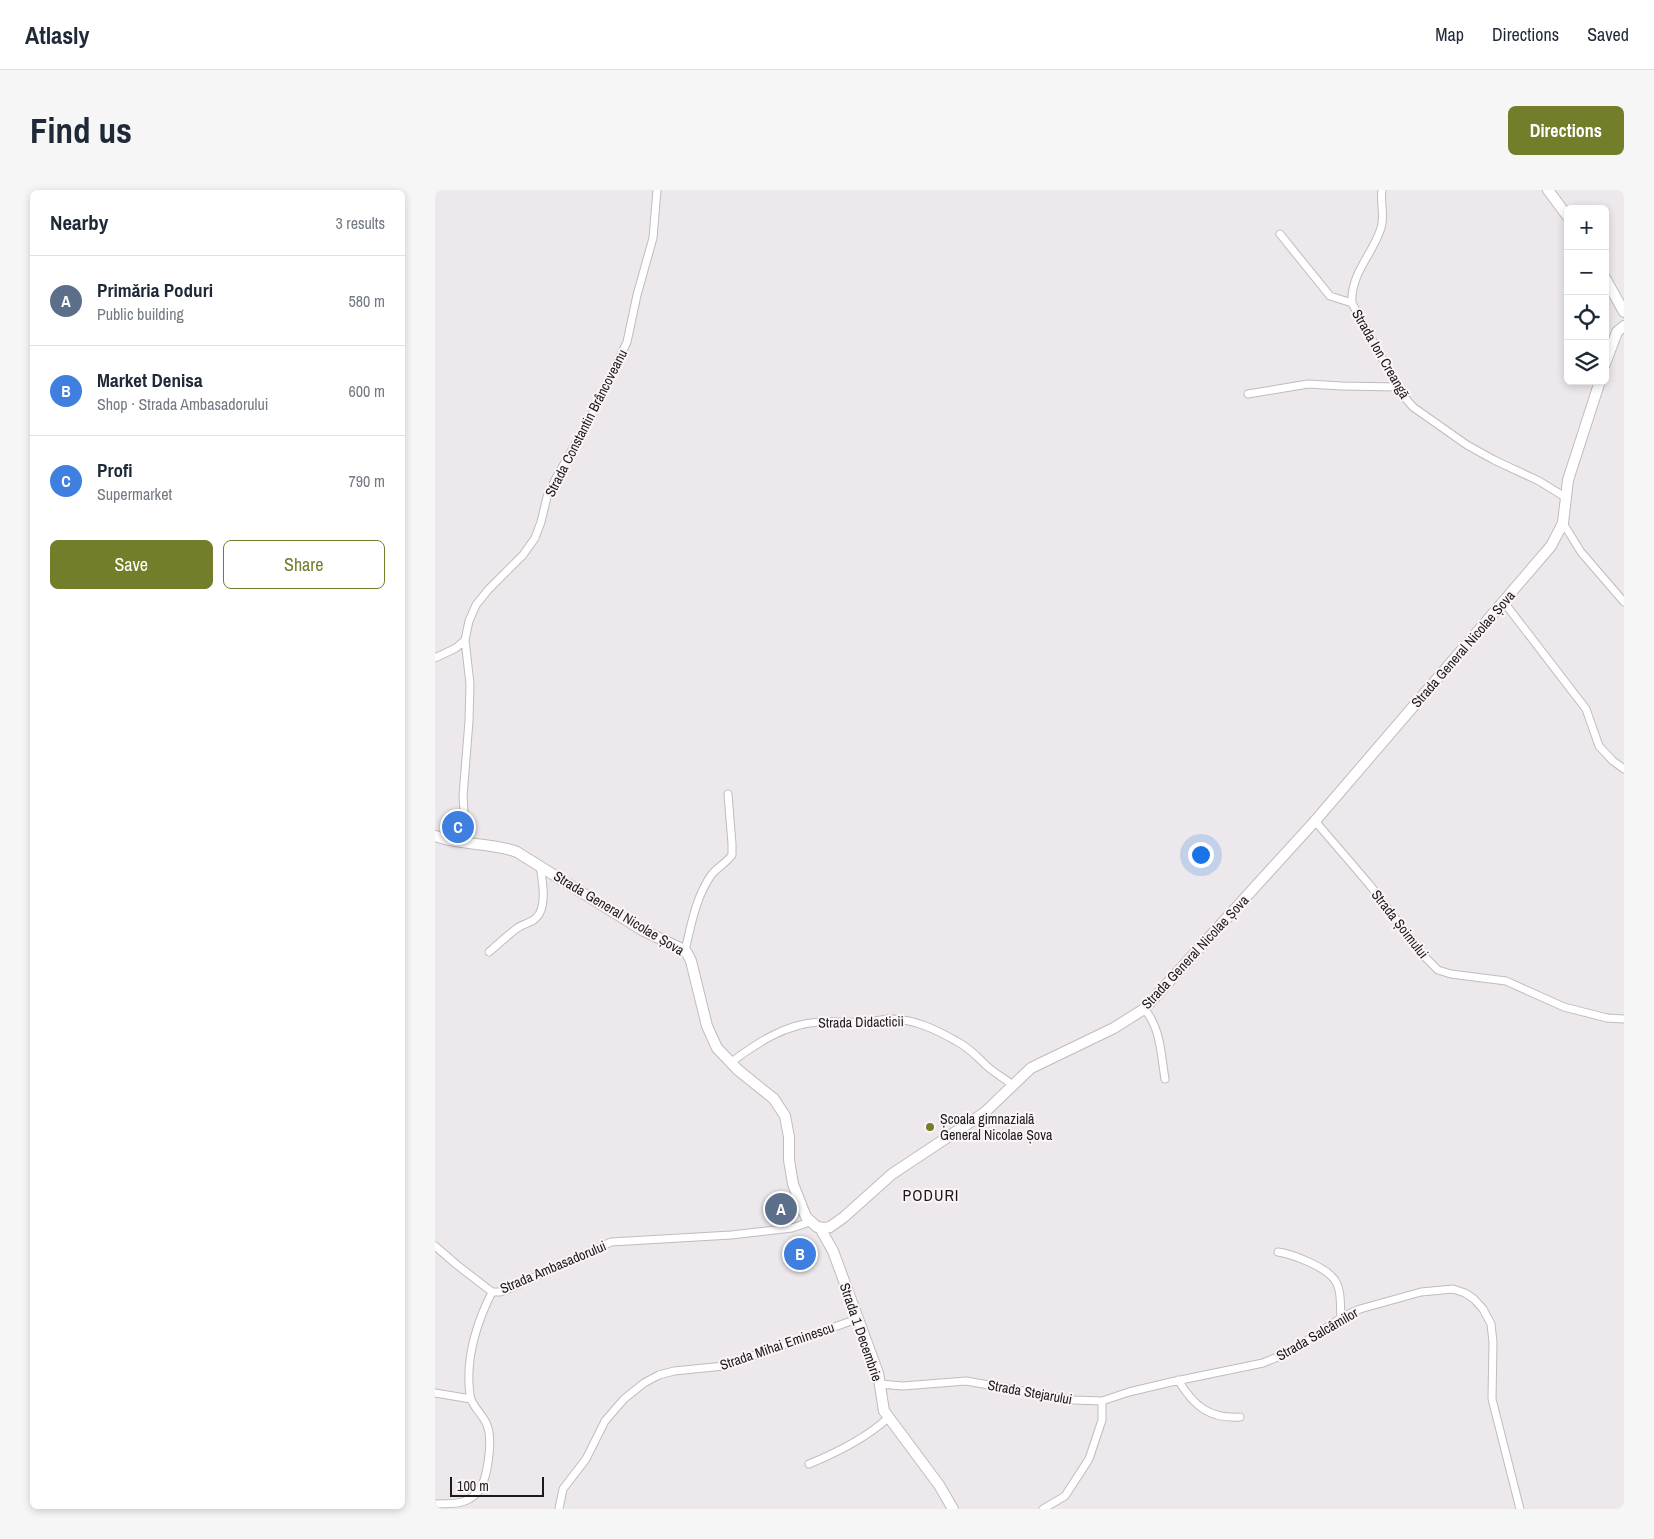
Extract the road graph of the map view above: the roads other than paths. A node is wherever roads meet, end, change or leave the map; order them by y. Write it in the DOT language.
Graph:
graph roads {
  1 [pos="657,190"];
  2 [pos="1382,190"];
  3 [pos="1548,190"];
  4 [pos="1564,212"];
  5 [pos="1280,234"];
  6 [pos="1609,285"];
  7 [pos="1352,303"];
  8 [pos="1624,312"];
  9 [pos="1624,326"];
  10 [pos="1609,353"];
  11 [pos="1599,385"];
  12 [pos="1398,386"];
  13 [pos="1248,394"];
  14 [pos="1565,497"];
  15 [pos="1563,523"];
  16 [pos="1503,601"];
  17 [pos="1624,602"];
  18 [pos="465,640"];
  19 [pos="435,658"];
  20 [pos="1624,768"];
  21 [pos="728,794"];
  22 [pos="1315,821"];
  23 [pos="435,836"];
  24 [pos="466,844"];
  25 [pos="539,865"];
  26 [pos="685,951"];
  27 [pos="489,952"];
  28 [pos="1144,1009"];
  29 [pos="1624,1019"];
  30 [pos="730,1063"];
  31 [pos="1165,1079"];
  32 [pos="1013,1085"];
  33 [pos="810,1222"];
  34 [pos="820,1228"];
  35 [pos="435,1246"];
  36 [pos="1278,1252"];
  37 [pos="491,1292"];
  38 [pos="1341,1318"];
  39 [pos="857,1319"];
  40 [pos="1178,1380"];
  41 [pos="880,1384"];
  42 [pos="435,1394"];
  43 [pos="471,1399"];
  44 [pos="1102,1401"];
  45 [pos="1240,1417"];
  46 [pos="888,1418"];
  47 [pos="809,1464"];
  48 [pos="435,1504"];
  49 [pos="559,1509"];
  50 [pos="953,1509"];
  51 [pos="1043,1509"];
  52 [pos="1520,1509"];
  1 -- 18 [label="street, Strada Constantin Brâncoveanu"];
  2 -- 7 [label="street, Strada Ion Creangă"];
  3 -- 4 [label="main road"];
  5 -- 7 [label="street"];
  6 -- 8 [label="main road"];
  7 -- 12 [label="street, Strada Ion Creangă"];
  9 -- 10 [label="main road"];
  11 -- 14 [label="main road, Strada General Nicolae Șova"];
  12 -- 13 [label="street"];
  12 -- 14 [label="street, Strada Ion Creangă"];
  14 -- 15 [label="main road, Strada General Nicolae Șova"];
  15 -- 16 [label="main road, Strada General Nicolae Șova"];
  15 -- 17 [label="street"];
  16 -- 20 [label="street"];
  16 -- 22 [label="main road, Strada General Nicolae Șova"];
  18 -- 19 [label="street"];
  18 -- 24 [label="street, Strada Constantin Brâncoveanu"];
  21 -- 26 [label="street"];
  22 -- 28 [label="main road, Strada General Nicolae Șova"];
  22 -- 29 [label="street, Strada Șoimului"];
  23 -- 24 [label="main road, Strada General Nicolae Șova"];
  24 -- 25 [label="main road, Strada General Nicolae Șova"];
  25 -- 26 [label="main road, Strada General Nicolae Șova"];
  25 -- 27 [label="street"];
  26 -- 30 [label="main road, Strada General Nicolae Șova"];
  28 -- 31 [label="street"];
  28 -- 32 [label="main road, Strada General Nicolae Șova"];
  30 -- 32 [label="street, Strada Didacticii"];
  30 -- 33 [label="main road, Strada General Nicolae Șova"];
  32 -- 34 [label="main road, Strada General Nicolae Șova"];
  33 -- 34 [label="main road"];
  33 -- 37 [label="street, Strada Ambasadorului"];
  34 -- 39 [label="main road, Strada 1 Decembrie"];
  35 -- 37 [label="street"];
  36 -- 38 [label="street"];
  37 -- 43 [label="street, Strada Ambasadorului"];
  38 -- 40 [label="street, Strada Salcâmilor"];
  38 -- 52 [label="street, Strada Salcâmilor"];
  39 -- 41 [label="main road, Strada 1 Decembrie"];
  39 -- 49 [label="street, Strada Mihai Eminescu"];
  40 -- 44 [label="street, Strada Stejarului"];
  40 -- 45 [label="street"];
  41 -- 44 [label="street, Strada Stejarului"];
  41 -- 46 [label="main road, Strada 1 Decembrie"];
  42 -- 43 [label="street"];
  43 -- 48 [label="street"];
  44 -- 51 [label="street"];
  46 -- 47 [label="street"];
  46 -- 50 [label="main road, Strada 1 Decembrie"];
}
